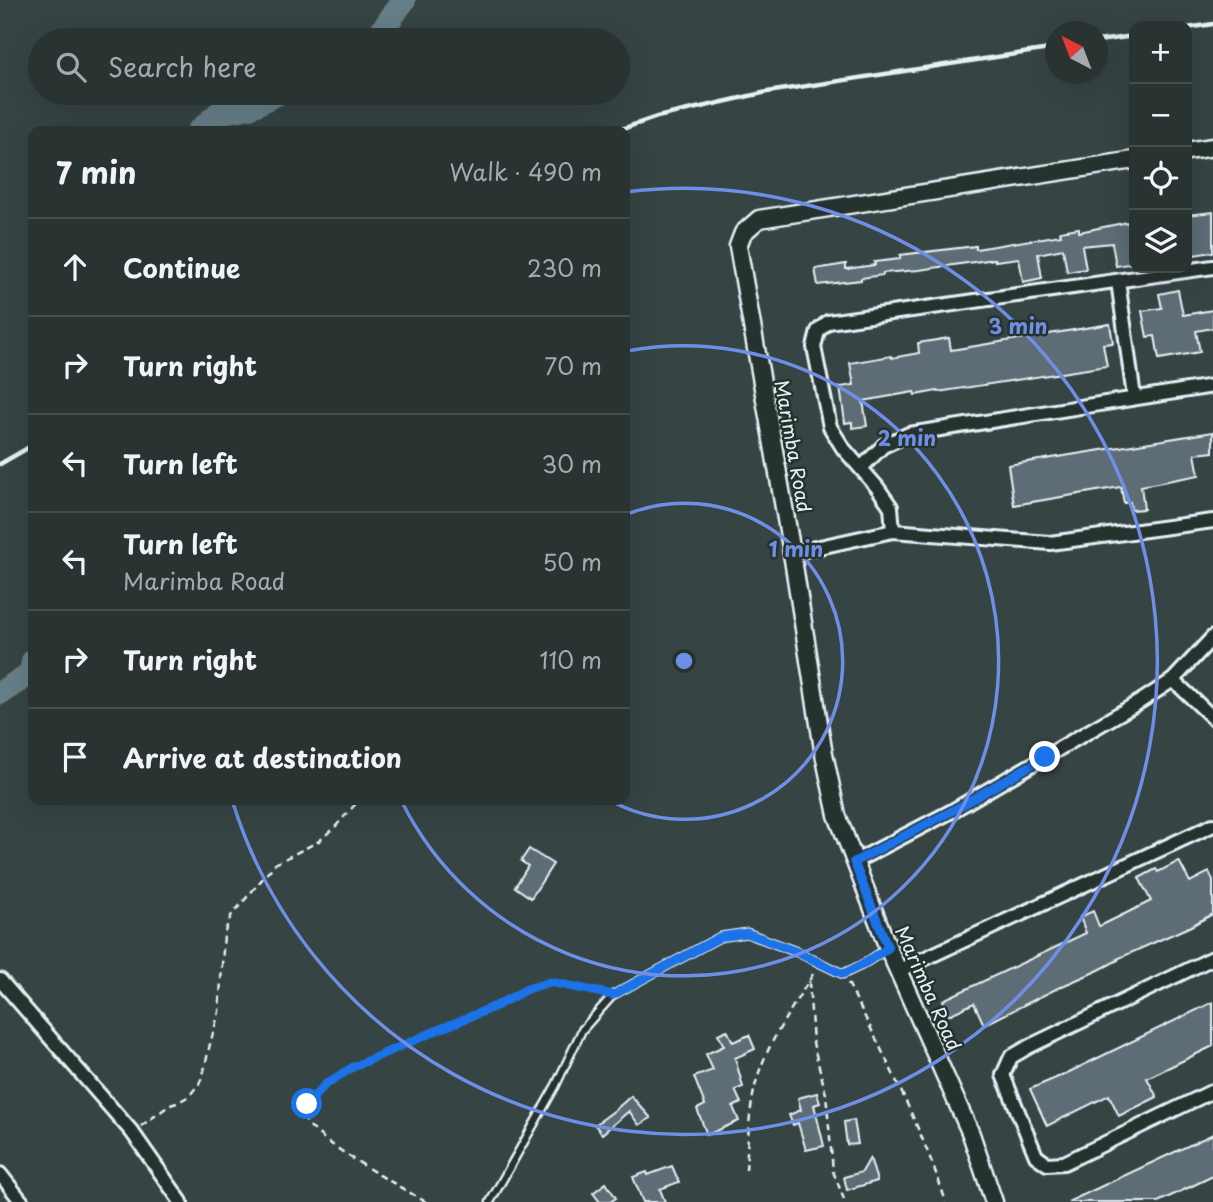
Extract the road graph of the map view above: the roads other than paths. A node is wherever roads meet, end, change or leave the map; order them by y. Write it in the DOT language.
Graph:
graph roads {
  1 [pos="1213,147"];
  2 [pos="1192,150"];
  3 [pos="1129,161"];
  4 [pos="1213,267"];
  5 [pos="1118,281"];
  6 [pos="1213,386"];
  7 [pos="1134,397"];
  8 [pos="861,468"];
  9 [pos="1213,521"];
  10 [pos="893,531"];
  11 [pos="792,553"];
  12 [pos="1213,637"];
  13 [pos="1174,680"];
  14 [pos="1213,718"];
  15 [pos="1213,825"];
  16 [pos="854,862"];
  17 [pos="888,948"];
  18 [pos="1213,958"];
  19 [pos="898,971"];
  20 [pos="0,980"];
  21 [pos="1213,1091"];
  22 [pos="0,1174"];
  23 [pos="22,1202"];
  24 [pos="181,1202"];
  25 [pos="490,1202"];
  26 [pos="994,1202"];
  1 -- 2 [label="street"];
  3 -- 11 [label="street, Marimba Road"];
  4 -- 5 [label="street"];
  5 -- 7 [label="street"];
  5 -- 8 [label="street"];
  6 -- 7 [label="street"];
  7 -- 8 [label="street"];
  8 -- 10 [label="street"];
  9 -- 10 [label="street"];
  10 -- 11 [label="street"];
  11 -- 16 [label="street, Marimba Road"];
  12 -- 13 [label="street"];
  13 -- 14 [label="street"];
  13 -- 16 [label="street"];
  15 -- 19 [label="street"];
  16 -- 17 [label="street, Marimba Road"];
  17 -- 19 [label="street, Marimba Road"];
  17 -- 25 [label="lane"];
  18 -- 21 [label="street"];
  19 -- 26 [label="street, Marimba Road"];
  20 -- 24 [label="street"];
  22 -- 23 [label="street"];
}
